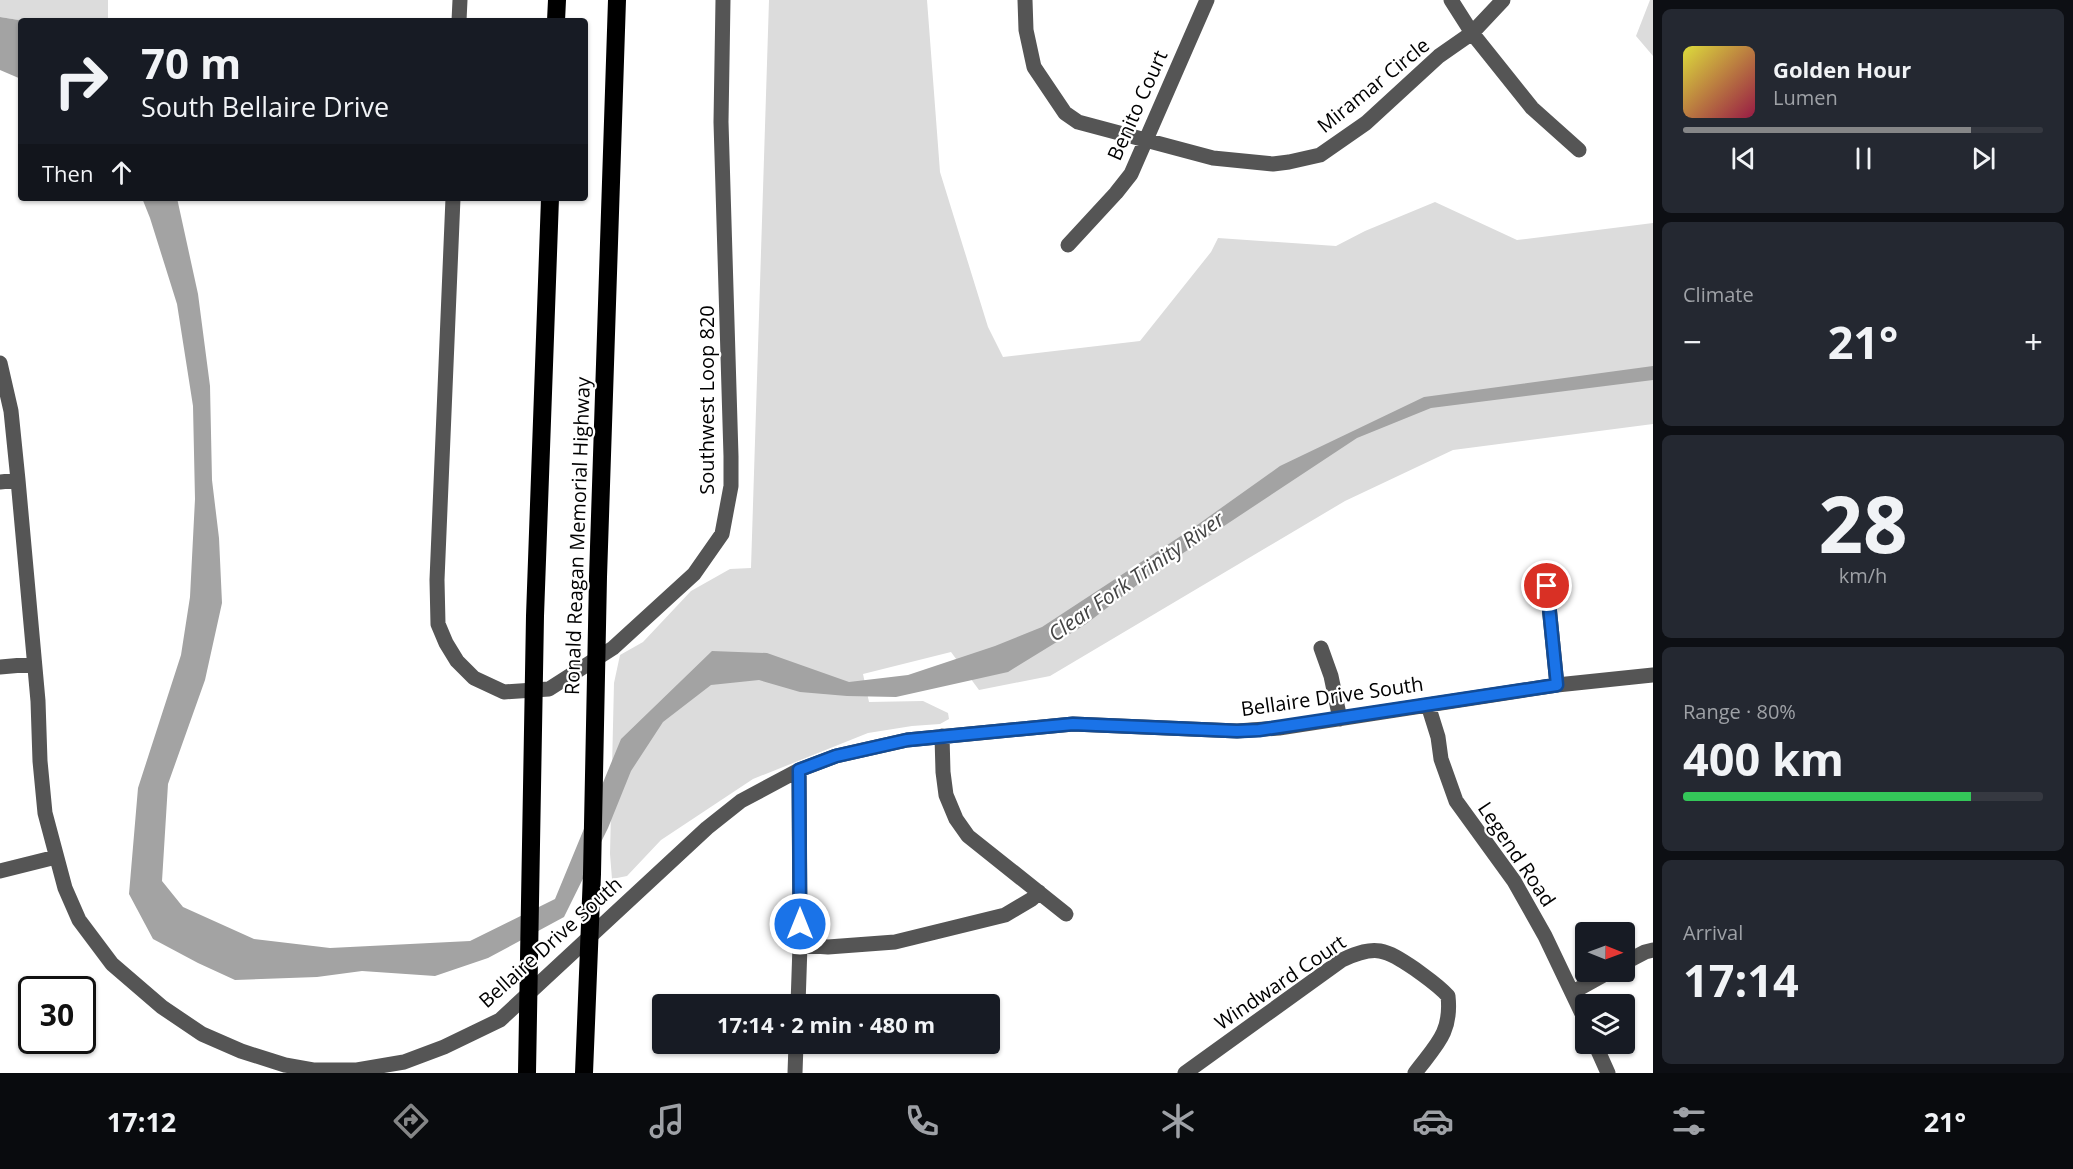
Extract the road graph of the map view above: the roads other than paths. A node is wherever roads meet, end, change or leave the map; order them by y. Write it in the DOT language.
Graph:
graph roads {
  1 [pos="460,0"];
  2 [pos="556,0"];
  3 [pos="617,0"];
  4 [pos="723,0"];
  5 [pos="1026,0"];
  6 [pos="1207,0"];
  7 [pos="1451,0"];
  8 [pos="1503,0"];
  9 [pos="459,18"];
  10 [pos="556,18"];
  11 [pos="1472,33"];
  12 [pos="1146,140"];
  13 [pos="1579,150"];
  14 [pos="453,201"];
  15 [pos="550,201"];
  16 [pos="1068,245"];
  17 [pos="0,363"];
  18 [pos="18,480"];
  19 [pos="0,482"];
  20 [pos="1547,586"];
  21 [pos="1321,648"];
  22 [pos="34,664"];
  23 [pos="0,667"];
  24 [pos="1653,675"];
  25 [pos="1557,685"];
  26 [pos="1428,705"];
  27 [pos="1340,719"];
  28 [pos="942,736"];
  29 [pos="799,770"];
  30 [pos="56,857"];
  31 [pos="0,871"];
  32 [pos="1039,892"];
  33 [pos="1066,914"];
  34 [pos="800,945"];
  35 [pos="1653,950"];
  36 [pos="1635,958"];
  37 [pos="1591,982"];
  38 [pos="1573,992"];
  39 [pos="798,994"];
  40 [pos="1575,997"];
  41 [pos="796,1054"];
  42 [pos="1599,1054"];
  43 [pos="365,1071"];
  44 [pos="526,1073"];
  45 [pos="584,1073"];
  46 [pos="795,1073"];
  47 [pos="1185,1073"];
  48 [pos="1415,1073"];
  49 [pos="1608,1073"];
  1 -- 9 [label="street"];
  2 -- 10 [label="highway"];
  3 -- 45 [label="highway, Ronald Reagan Memorial Highway"];
  4 -- 14 [label="street, Southwest Loop 820"];
  5 -- 12 [label="street, Miramar Circle"];
  6 -- 12 [label="street, Benito Court"];
  7 -- 11 [label="street"];
  8 -- 11 [label="street, Miramar Circle"];
  11 -- 12 [label="street, Miramar Circle"];
  11 -- 13 [label="street"];
  12 -- 16 [label="street, Benito Court"];
  15 -- 44 [label="highway, Ronald Reagan Memorial Highway"];
  17 -- 18 [label="street, Bellaire Drive South"];
  18 -- 19 [label="street"];
  18 -- 22 [label="street, Bellaire Drive South"];
  20 -- 25 [label="street"];
  21 -- 27 [label="street"];
  22 -- 23 [label="street"];
  22 -- 30 [label="street, Bellaire Drive South"];
  24 -- 25 [label="street, Bellaire Drive South"];
  25 -- 26 [label="street, Bellaire Drive South"];
  26 -- 27 [label="street, Bellaire Drive South"];
  26 -- 38 [label="street, Legend Road"];
  27 -- 28 [label="street, Bellaire Drive South"];
  28 -- 29 [label="street, Bellaire Drive South"];
  28 -- 32 [label="street"];
  29 -- 34 [label="street"];
  29 -- 43 [label="street, Bellaire Drive South"];
  30 -- 31 [label="street"];
  30 -- 43 [label="street, Bellaire Drive South"];
  32 -- 33 [label="street"];
  32 -- 34 [label="street"];
  34 -- 39 [label="street"];
  35 -- 36 [label="street"];
  37 -- 38 [label="street"];
  38 -- 40 [label="street, Legend Road"];
  41 -- 46 [label="street"];
  42 -- 49 [label="street"];
  47 -- 48 [label="street, Windward Court"];
}
